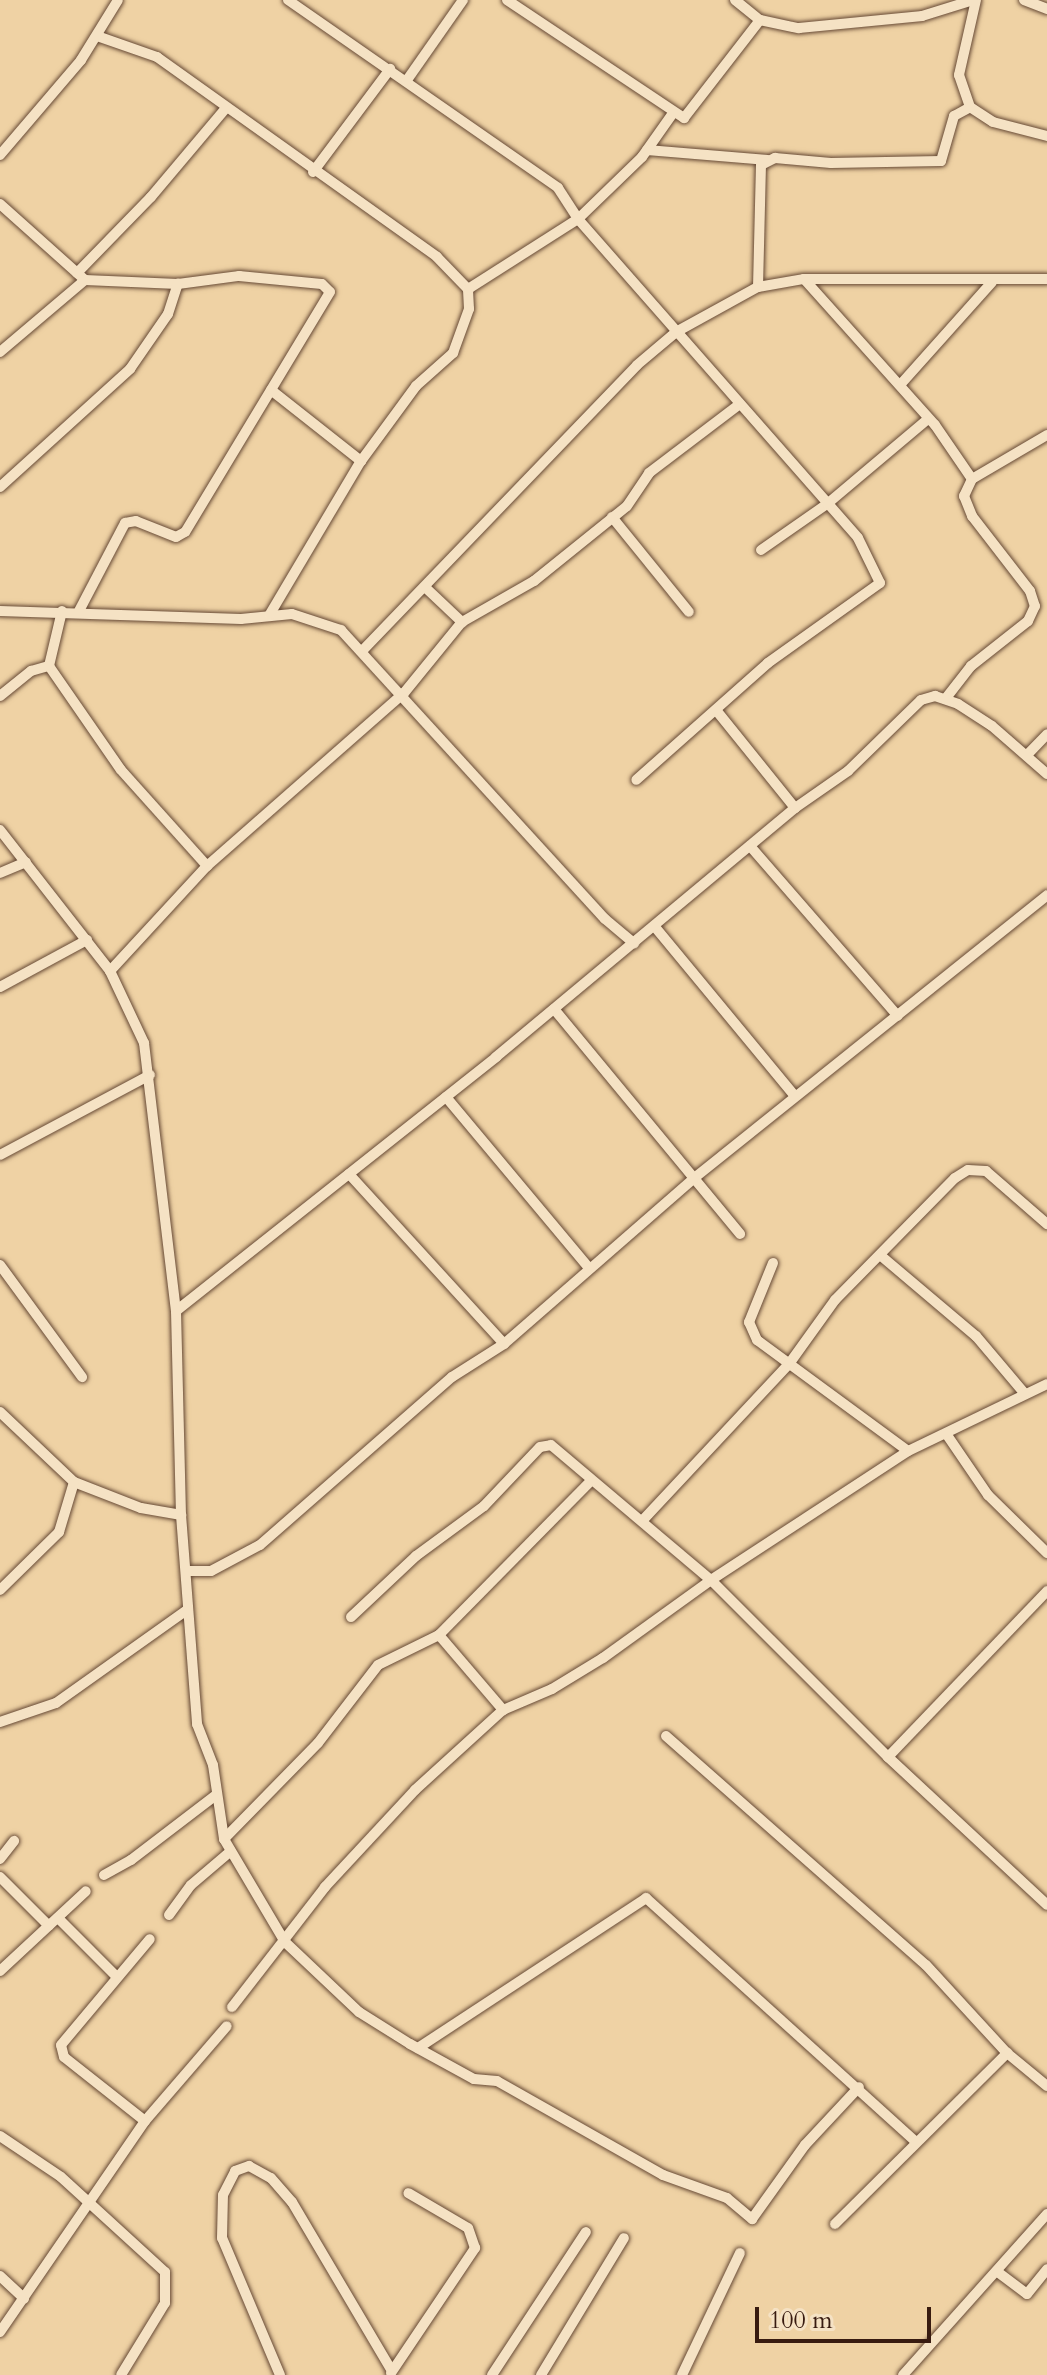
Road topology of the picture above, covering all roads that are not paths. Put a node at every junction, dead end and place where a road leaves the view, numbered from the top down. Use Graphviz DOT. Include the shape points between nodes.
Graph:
graph roads {
  1 [pos="118,0"];
  2 [pos="463,0"];
  3 [pos="507,0"];
  4 [pos="735,0"];
  5 [pos="971,0"];
  6 [pos="1024,0"];
  7 [pos="290,1"];
  8 [pos="1047,9"];
  9 [pos="760,20"];
  10 [pos="97,36"];
  11 [pos="390,69"];
  12 [pos="407,80"];
  13 [pos="970,107"];
  14 [pos="225,109"];
  15 [pos="673,113"];
  16 [pos="1047,136"];
  17 [pos="647,150"];
  18 [pos="0,155"];
  19 [pos="768,160"];
  20 [pos="313,172"];
  21 [pos="0,204"];
  22 [pos="578,219"];
  23 [pos="81,276"];
  24 [pos="804,279"];
  25 [pos="1047,279"];
  26 [pos="992,282"];
  27 [pos="178,284"];
  28 [pos="758,287"];
  29 [pos="468,289"];
  30 [pos="676,332"];
  31 [pos="0,352"];
  32 [pos="900,385"];
  33 [pos="271,390"];
  34 [pos="740,404"];
  35 [pos="928,419"];
  36 [pos="1047,435"];
  37 [pos="361,461"];
  38 [pos="972,479"];
  39 [pos="0,487"];
  40 [pos="827,504"];
  41 [pos="612,517"];
  42 [pos="761,550"];
  43 [pos="426,588"];
  44 [pos="0,611"];
  45 [pos="62,611"];
  46 [pos="79,611"];
  47 [pos="689,612"];
  48 [pos="270,614"];
  49 [pos="462,622"];
  50 [pos="363,650"];
  51 [pos="49,666"];
  52 [pos="404,693"];
  53 [pos="0,696"];
  54 [pos="946,698"];
  55 [pos="716,710"];
  56 [pos="1047,734"];
  57 [pos="1027,755"];
  58 [pos="1047,774"];
  59 [pos="636,780"];
  60 [pos="795,808"];
  61 [pos="0,830"];
  62 [pos="750,846"];
  63 [pos="26,862"];
  64 [pos="207,866"];
  65 [pos="0,873"];
  66 [pos="1047,895"];
  67 [pos="655,927"];
  68 [pos="87,940"];
  69 [pos="634,943"];
  70 [pos="110,971"];
  71 [pos="0,987"];
  72 [pos="554,1009"];
  73 [pos="898,1016"];
  74 [pos="150,1075"];
  75 [pos="795,1096"];
  76 [pos="446,1097"];
  77 [pos="0,1155"];
  78 [pos="349,1174"];
  79 [pos="693,1179"];
  80 [pos="1047,1224"];
  81 [pos="740,1234"];
  82 [pos="880,1255"];
  83 [pos="773,1263"];
  84 [pos="0,1265"];
  85 [pos="588,1267"];
  86 [pos="176,1311"];
  87 [pos="504,1344"];
  88 [pos="789,1364"];
  89 [pos="82,1377"];
  90 [pos="1047,1384"];
  91 [pos="1025,1394"];
  92 [pos="0,1412"];
  93 [pos="947,1435"];
  94 [pos="908,1451"];
  95 [pos="74,1482"];
  96 [pos="590,1482"];
  97 [pos="181,1515"];
  98 [pos="642,1521"];
  99 [pos="1047,1553"];
  100 [pos="187,1571"];
  101 [pos="711,1580"];
  102 [pos="0,1590"];
  103 [pos="1047,1591"];
  104 [pos="187,1610"];
  105 [pos="351,1617"];
  106 [pos="439,1635"];
  107 [pos="503,1710"];
  108 [pos="0,1722"];
  109 [pos="666,1736"];
  110 [pos="888,1757"];
  111 [pos="216,1795"];
  112 [pos="224,1839"];
  113 [pos="14,1841"];
  114 [pos="231,1851"];
  115 [pos="0,1859"];
  116 [pos="104,1875"];
  117 [pos="0,1877"];
  118 [pos="86,1891"];
  119 [pos="1047,1905"];
  120 [pos="169,1915"];
  121 [pos="58,1918"];
  122 [pos="49,1926"];
  123 [pos="150,1939"];
  124 [pos="285,1942"];
  125 [pos="0,1971"];
  126 [pos="117,1977"];
  127 [pos="232,2007"];
  128 [pos="227,2026"];
  129 [pos="418,2048"];
  130 [pos="1007,2053"];
  131 [pos="1047,2086"];
  132 [pos="859,2087"];
  133 [pos="145,2121"];
  134 [pos="0,2136"];
  135 [pos="916,2142"];
  136 [pos="408,2193"];
  137 [pos="92,2204"];
  138 [pos="1047,2214"];
  139 [pos="835,2224"];
  140 [pos="586,2232"];
  141 [pos="624,2238"];
  142 [pos="740,2253"];
  143 [pos="1047,2269"];
  144 [pos="999,2273"];
  145 [pos="0,2276"];
  146 [pos="24,2298"];
  147 [pos="0,2332"];
  148 [pos="124,2373"];
  149 [pos="391,2373"];
  150 [pos="277,2374"];
  151 [pos="492,2375"];
  152 [pos="541,2375"];
  153 [pos="682,2375"];
  154 [pos="903,2375"];
  1 -- 10 [label="street"];
  2 -- 12 [label="street"];
  3 -- 15 [label="street"];
  4 -- 9 [label="street"];
  5 -- 9 [label="street" via="922,16 812,28"];
  5 -- 13 [label="street" via="959,66"];
  6 -- 8 [label="street"];
  7 -- 11 [label="street"];
  9 -- 15 [label="street" via="687,117"];
  10 -- 14 [label="street" via="157,57"];
  10 -- 18 [label="street"];
  11 -- 12 [label="street"];
  11 -- 20 [label="street"];
  12 -- 22 [label="street" via="558,188"];
  13 -- 16 [label="street" via="993,122"];
  13 -- 19 [label="street" via="954,116 941,161"];
  14 -- 20 [label="street"];
  14 -- 23 [label="street"];
  15 -- 17 [label="street"];
  17 -- 19 [label="street"];
  17 -- 22 [label="street"];
  19 -- 28 [label="street" via="757,185"];
  20 -- 29 [label="street" via="437,257"];
  21 -- 23 [label="street"];
  22 -- 29 [label="street"];
  22 -- 30 [label="street"];
  23 -- 27 [label="street"];
  23 -- 31 [label="street"];
  24 -- 26 [label="street"];
  24 -- 28 [label="street"];
  24 -- 32 [label="street"];
  25 -- 26 [label="street"];
  26 -- 32 [label="street"];
  27 -- 33 [label="street" via="239,276 322,284 330,292"];
  27 -- 39 [label="street" via="168,314 130,369"];
  28 -- 30 [label="street"];
  29 -- 37 [label="street" via="469,309 453,353 416,386"];
  30 -- 34 [label="street"];
  30 -- 43 [label="street" via="634,368"];
  32 -- 35 [label="street"];
  33 -- 37 [label="street"];
  33 -- 46 [label="street" via="185,532 176,537 136,521 125,523"];
  34 -- 40 [label="street"];
  34 -- 41 [label="street" via="649,473"];
  35 -- 38 [label="street"];
  35 -- 40 [label="street"];
  36 -- 38 [label="street"];
  37 -- 48 [label="street"];
  38 -- 54 [label="street" via="964,496 968,508 1030,591 1035,606 1028,621 971,666"];
  40 -- 42 [label="street"];
  40 -- 55 [label="street" via="858,538 880,583 768,663"];
  41 -- 47 [label="street"];
  41 -- 49 [label="street" via="534,581"];
  43 -- 49 [label="street"];
  43 -- 50 [label="street"];
  44 -- 45 [label="street"];
  45 -- 46 [label="street"];
  45 -- 51 [label="street"];
  46 -- 48 [label="street" via="225,619"];
  48 -- 50 [label="street" via="323,621"];
  49 -- 52 [label="street"];
  50 -- 52 [label="street"];
  51 -- 53 [label="street" via="31,671"];
  51 -- 64 [label="street" via="121,770"];
  52 -- 64 [label="street"];
  52 -- 69 [label="street" via="605,919"];
  54 -- 57 [label="street"];
  54 -- 60 [label="street" via="935,696 912,706 848,771"];
  55 -- 59 [label="street"];
  55 -- 60 [label="street"];
  56 -- 57 [label="street"];
  57 -- 58 [label="street"];
  60 -- 62 [label="street"];
  61 -- 63 [label="street"];
  62 -- 67 [label="street"];
  62 -- 73 [label="street"];
  63 -- 65 [label="street"];
  63 -- 68 [label="street"];
  64 -- 70 [label="street"];
  66 -- 73 [label="street"];
  67 -- 69 [label="street"];
  67 -- 75 [label="street"];
  68 -- 70 [label="street"];
  68 -- 71 [label="street"];
  69 -- 72 [label="street"];
  70 -- 74 [label="street" via="144,1043"];
  72 -- 76 [label="street"];
  72 -- 79 [label="street"];
  73 -- 75 [label="street"];
  74 -- 77 [label="street"];
  74 -- 86 [label="street"];
  75 -- 79 [label="street"];
  76 -- 78 [label="street"];
  76 -- 85 [label="street"];
  78 -- 86 [label="street"];
  78 -- 87 [label="street"];
  79 -- 81 [label="street"];
  79 -- 85 [label="street"];
  80 -- 82 [label="street" via="986,1171 968,1170 936,1195"];
  82 -- 88 [label="street" via="835,1300"];
  82 -- 91 [label="street" via="976,1336"];
  83 -- 88 [label="street" via="749,1322 757,1340"];
  84 -- 89 [label="street"];
  85 -- 87 [label="street"];
  86 -- 97 [label="street"];
  87 -- 100 [label="street" via="452,1377 260,1545 211,1571"];
  88 -- 94 [label="street"];
  88 -- 98 [label="street"];
  90 -- 91 [label="street"];
  91 -- 93 [label="street"];
  92 -- 95 [label="street"];
  93 -- 94 [label="street"];
  93 -- 99 [label="street" via="988,1495"];
  94 -- 101 [label="street"];
  95 -- 97 [label="street" via="141,1508"];
  95 -- 102 [label="street" via="59,1532"];
  96 -- 98 [label="street"];
  96 -- 105 [label="street" via="551,1445 540,1447 484,1506 416,1556"];
  96 -- 106 [label="street"];
  97 -- 100 [label="street"];
  98 -- 101 [label="street"];
  100 -- 104 [label="street"];
  101 -- 107 [label="street" via="603,1658"];
  101 -- 110 [label="street"];
  103 -- 110 [label="street"];
  104 -- 108 [label="street" via="56,1703"];
  104 -- 111 [label="street" via="197,1724 213,1765"];
  106 -- 107 [label="street"];
  106 -- 112 [label="street" via="378,1665 318,1743"];
  107 -- 124 [label="street" via="415,1790 325,1887"];
  109 -- 130 [label="street" via="926,1965"];
  110 -- 119 [label="street"];
  111 -- 112 [label="street"];
  111 -- 116 [label="street"];
  112 -- 114 [label="street"];
  113 -- 115 [label="street"];
  114 -- 120 [label="street" via="191,1885"];
  114 -- 124 [label="street"];
  117 -- 122 [label="street"];
  118 -- 121 [label="street"];
  121 -- 122 [label="street"];
  121 -- 126 [label="street"];
  122 -- 125 [label="street"];
  123 -- 126 [label="street"];
  124 -- 127 [label="street"];
  124 -- 129 [label="street" via="359,2012"];
  126 -- 133 [label="street" via="61,2045 64,2057"];
  128 -- 133 [label="street"];
  129 -- 132 [label="street" via="474,2079 497,2081 663,2175 727,2198 752,2219 805,2145"];
  129 -- 132 [label="street" via="646,1898"];
  130 -- 131 [label="street"];
  130 -- 135 [label="street"];
  132 -- 135 [label="street"];
  133 -- 137 [label="street"];
  134 -- 137 [label="street"];
  135 -- 139 [label="street"];
  136 -- 149 [label="street" via="468,2228 475,2248"];
  137 -- 146 [label="street"];
  137 -- 148 [label="street" via="156,2260 168,2286 165,2303"];
  138 -- 144 [label="street"];
  140 -- 151 [label="street"];
  141 -- 152 [label="street"];
  142 -- 153 [label="street"];
  143 -- 144 [label="street" via="1027,2294"];
  144 -- 154 [label="street"];
  145 -- 146 [label="street"];
  146 -- 147 [label="street"];
  149 -- 150 [label="street" via="292,2202 271,2178 249,2166 235,2171 223,2195 222,2238"];
}
